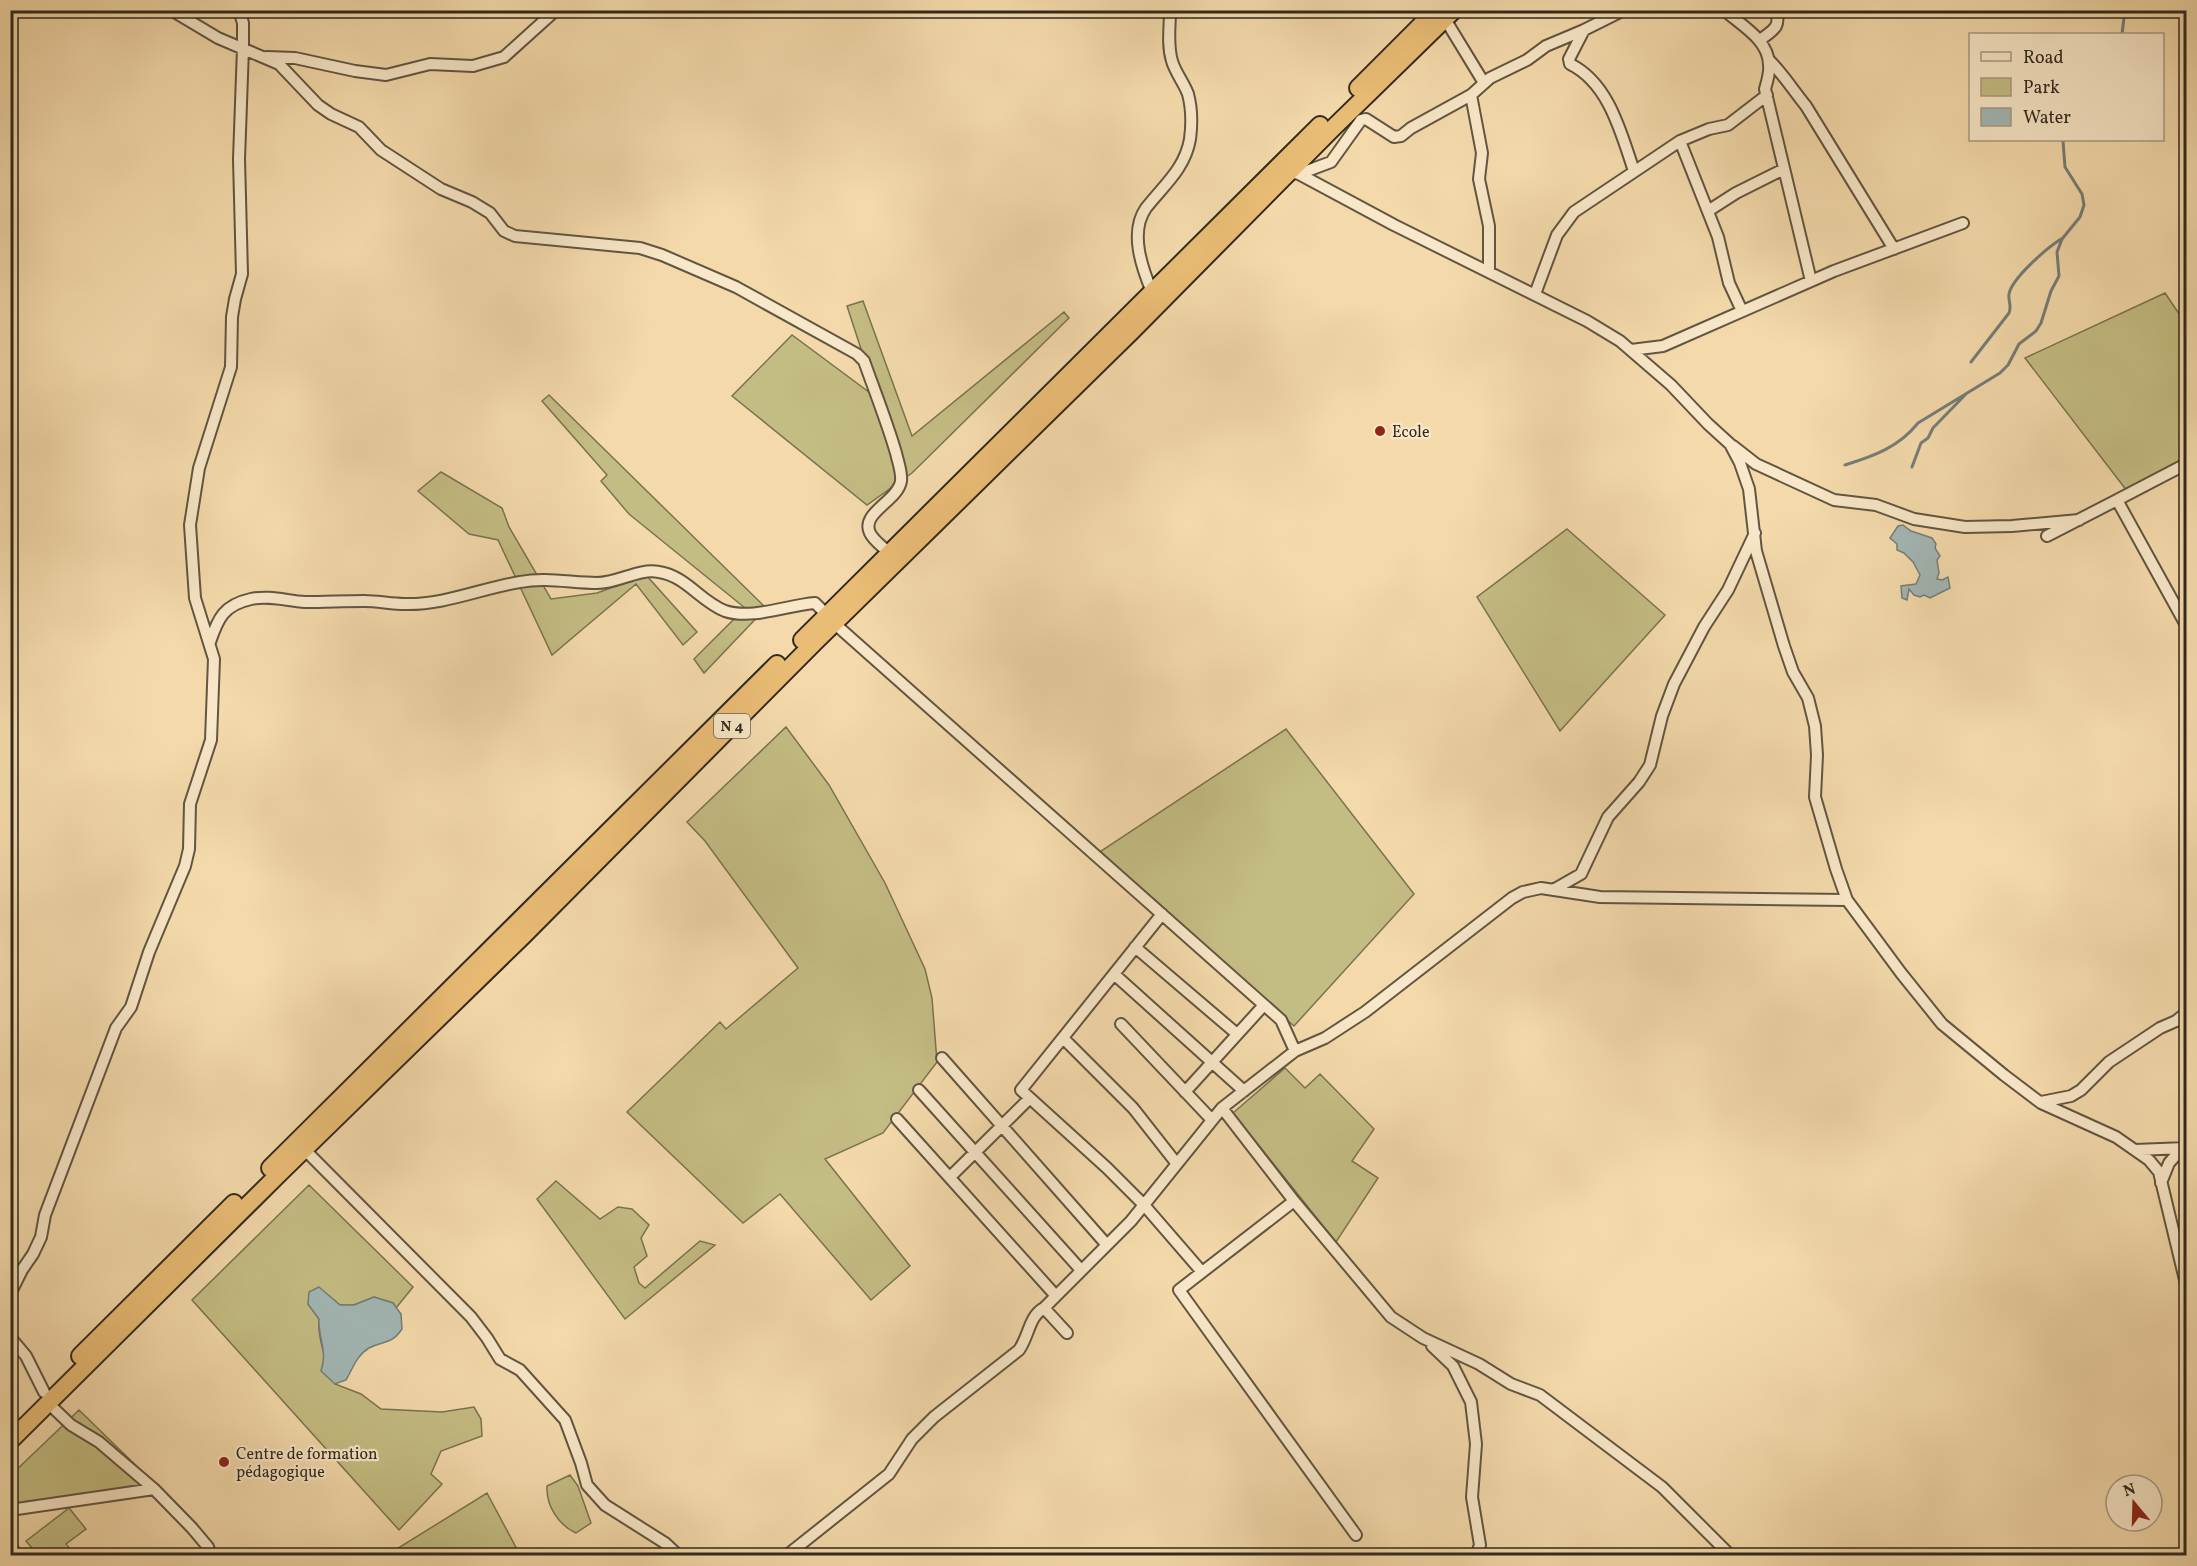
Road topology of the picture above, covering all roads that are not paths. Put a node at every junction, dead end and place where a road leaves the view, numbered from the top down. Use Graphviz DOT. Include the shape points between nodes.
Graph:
graph roads {
  1 [pos="171,10"];
  2 [pos="239,10"];
  3 [pos="556,10"];
  4 [pos="1170,10"];
  5 [pos="1624,10"];
  6 [pos="1724,10"];
  7 [pos="1776,10"];
  8 [pos="1445,13"];
  9 [pos="1584,30"];
  10 [pos="1760,40"];
  11 [pos="243,48"];
  12 [pos="264,57"];
  13 [pos="1769,60"];
  14 [pos="1484,83"];
  15 [pos="1471,95"];
  16 [pos="1767,95"];
  17 [pos="1680,141"];
  18 [pos="1784,169"];
  19 [pos="1634,171"];
  20 [pos="1295,173"];
  21 [pos="1708,211"];
  22 [pos="1963,223"];
  23 [pos="1894,249"];
  24 [pos="1489,272"];
  25 [pos="1811,281"];
  26 [pos="1152,292"];
  27 [pos="1535,294"];
  28 [pos="1742,312"];
  29 [pos="1631,350"];
  30 [pos="1730,444"];
  31 [pos="2187,464"];
  32 [pos="2117,500"];
  33 [pos="2079,520"];
  34 [pos="1755,533"];
  35 [pos="2047,537"];
  36 [pos="889,553"];
  37 [pos="831,619"];
  38 [pos="2187,625"];
  39 [pos="210,642"];
  40 [pos="1554,890"];
  41 [pos="1847,900"];
  42 [pos="1162,914"];
  43 [pos="1135,947"];
  44 [pos="1114,974"];
  45 [pos="1264,1005"];
  46 [pos="2187,1012"];
  47 [pos="1121,1024"];
  48 [pos="1237,1034"];
  49 [pos="1063,1038"];
  50 [pos="1295,1051"];
  51 [pos="942,1058"];
  52 [pos="1212,1062"];
  53 [pos="919,1090"];
  54 [pos="1244,1091"];
  55 [pos="1185,1092"];
  56 [pos="1030,1098"];
  57 [pos="2041,1102"];
  58 [pos="1222,1108"];
  59 [pos="897,1119"];
  60 [pos="1212,1120"];
  61 [pos="1002,1126"];
  62 [pos="2185,1147"];
  63 [pos="305,1150"];
  64 [pos="2134,1150"];
  65 [pos="975,1152"];
  66 [pos="1177,1164"];
  67 [pos="950,1177"];
  68 [pos="2161,1184"];
  69 [pos="1294,1201"];
  70 [pos="1144,1205"];
  71 [pos="1107,1245"];
  72 [pos="1081,1270"];
  73 [pos="1202,1272"];
  74 [pos="2187,1284"];
  75 [pos="10,1294"];
  76 [pos="1056,1296"];
  77 [pos="1044,1308"];
  78 [pos="1067,1333"];
  79 [pos="10,1337"];
  80 [pos="1423,1338"];
  81 [pos="46,1398"];
  82 [pos="10,1425"];
  83 [pos="10,1441"];
  84 [pos="154,1489"];
  85 [pos="10,1510"];
  86 [pos="1356,1535"];
  87 [pos="10,1545"];
  88 [pos="17,1556"];
  89 [pos="211,1556"];
  90 [pos="680,1556"];
  91 [pos="786,1556"];
  92 [pos="1476,1556"];
  93 [pos="1731,1556"];
  1 -- 11 [label="street"];
  2 -- 11 [label="street"];
  3 -- 12 [label="street" via="504,57 473,66 430,64 386,75 295,58"];
  4 -- 26 [label="street" via="1172,61 1192,114 1190,142 1178,172 1145,210 1140,222 1142,268"];
  5 -- 9 [label="street"];
  6 -- 10 [label="street"];
  7 -- 10 [label="street" via="1777,26"];
  8 -- 14 [label="street"];
  8 -- 20 [label="highway, N 4"];
  8 -- 26 [label="highway, N 4"];
  9 -- 14 [label="street" via="1546,46"];
  9 -- 19 [label="street" via="1570,64 1589,76 1602,93 1618,122"];
  10 -- 13 [label="street"];
  11 -- 12 [label="street"];
  11 -- 39 [label="street" via="239,159 242,274 232,317 231,367 200,468 190,525 195,598"];
  12 -- 36 [label="street" via="279,64 324,109 359,127 381,150 441,189 490,213 504,231 515,236 640,248 662,255 736,287 857,354 864,361 890,430 902,475 892,498 871,516 868,524 870,533"];
  13 -- 16 [label="street"];
  13 -- 23 [label="street" via="1806,106"];
  14 -- 15 [label="street"];
  15 -- 20 [label="street" via="1401,136 1361,120 1331,162"];
  15 -- 24 [label="street" via="1482,153 1479,179 1489,226"];
  16 -- 17 [label="street" via="1728,125"];
  16 -- 18 [label="street"];
  17 -- 19 [label="street"];
  17 -- 21 [label="street"];
  18 -- 21 [label="street"];
  18 -- 25 [label="street"];
  19 -- 27 [label="street" via="1574,212 1563,224"];
  20 -- 24 [label="street"];
  20 -- 37 [label="highway, N 4"];
  21 -- 28 [label="street" via="1728,283"];
  22 -- 23 [label="street"];
  23 -- 25 [label="street"];
  24 -- 27 [label="street"];
  25 -- 28 [label="street"];
  26 -- 36 [label="highway, N 4"];
  27 -- 29 [label="street"];
  28 -- 29 [label="street" via="1663,346"];
  29 -- 30 [label="street"];
  30 -- 33 [label="street" via="1756,464 1834,500 1876,506 1914,519 1965,527"];
  30 -- 34 [label="street" via="1749,489"];
  31 -- 32 [label="street"];
  32 -- 33 [label="street"];
  32 -- 38 [label="street"];
  33 -- 35 [label="street"];
  34 -- 40 [label="street" via="1728,590 1674,684 1650,765 1608,817 1581,874"];
  34 -- 41 [label="street" via="1756,551 1784,646 1811,707 1817,756 1815,797"];
  36 -- 37 [label="highway, N 4"];
  37 -- 39 [label="street" via="815,603 736,613 716,606 668,575 639,572 602,583 521,582 441,601 406,604 251,599 223,612"];
  37 -- 42 [label="street"];
  37 -- 63 [label="highway, N 4" via="523,936"];
  37 -- 81 [label="highway, N 4"];
  39 -- 75 [label="street" via="214,659 211,740 190,804 185,866 131,1007 116,1028 98,1074 45,1215 41,1237"];
  40 -- 41 [label="street" via="1600,897"];
  40 -- 50 [label="street" via="1540,888 1512,898 1365,1012 1325,1038"];
  41 -- 57 [label="street" via="1942,1024"];
  42 -- 43 [label="street"];
  42 -- 45 [label="street"];
  43 -- 44 [label="street"];
  43 -- 48 [label="street"];
  44 -- 49 [label="street"];
  44 -- 52 [label="street"];
  45 -- 48 [label="street"];
  45 -- 50 [label="street" via="1281,1020"];
  46 -- 57 [label="street" via="2109,1062 2081,1090"];
  47 -- 55 [label="street"];
  48 -- 52 [label="street"];
  49 -- 56 [label="street" via="1021,1090"];
  49 -- 66 [label="street" via="1132,1108"];
  50 -- 54 [label="street"];
  51 -- 61 [label="street"];
  52 -- 54 [label="street"];
  52 -- 55 [label="street"];
  53 -- 65 [label="street"];
  54 -- 58 [label="street"];
  55 -- 60 [label="street"];
  56 -- 61 [label="street"];
  56 -- 70 [label="street"];
  57 -- 64 [label="street" via="2116,1137"];
  58 -- 60 [label="street"];
  58 -- 69 [label="street"];
  59 -- 67 [label="street"];
  60 -- 66 [label="street"];
  61 -- 65 [label="street"];
  61 -- 71 [label="street"];
  62 -- 64 [label="street"];
  62 -- 68 [label="street" via="2169,1164"];
  63 -- 81 [label="highway, N 4"];
  63 -- 90 [label="street" via="471,1317 500,1359 520,1370 565,1420 586,1485 605,1505 665,1542"];
  64 -- 68 [label="street" via="2149,1160"];
  65 -- 67 [label="street"];
  65 -- 72 [label="street"];
  66 -- 70 [label="street"];
  67 -- 76 [label="street"];
  68 -- 74 [label="street"];
  69 -- 73 [label="street"];
  69 -- 80 [label="street" via="1391,1317"];
  70 -- 71 [label="street"];
  70 -- 73 [label="street"];
  71 -- 72 [label="street"];
  72 -- 76 [label="street"];
  73 -- 86 [label="street" via="1179,1290"];
  76 -- 77 [label="street"];
  77 -- 78 [label="street"];
  77 -- 91 [label="street" via="1036,1312 1019,1350 934,1417 912,1439 889,1474"];
  79 -- 81 [label="street" via="26,1356"];
  80 -- 92 [label="street" via="1453,1366 1471,1402 1476,1444 1472,1497 1480,1545"];
  80 -- 93 [label="street" via="1540,1395 1655,1481"];
  81 -- 82 [label="highway, N 4"];
  81 -- 83 [label="highway, N 4"];
  81 -- 84 [label="street" via="71,1425 99,1442"];
  84 -- 85 [label="street"];
  84 -- 89 [label="street" via="192,1528"];
  87 -- 88 [label="street"];
}
